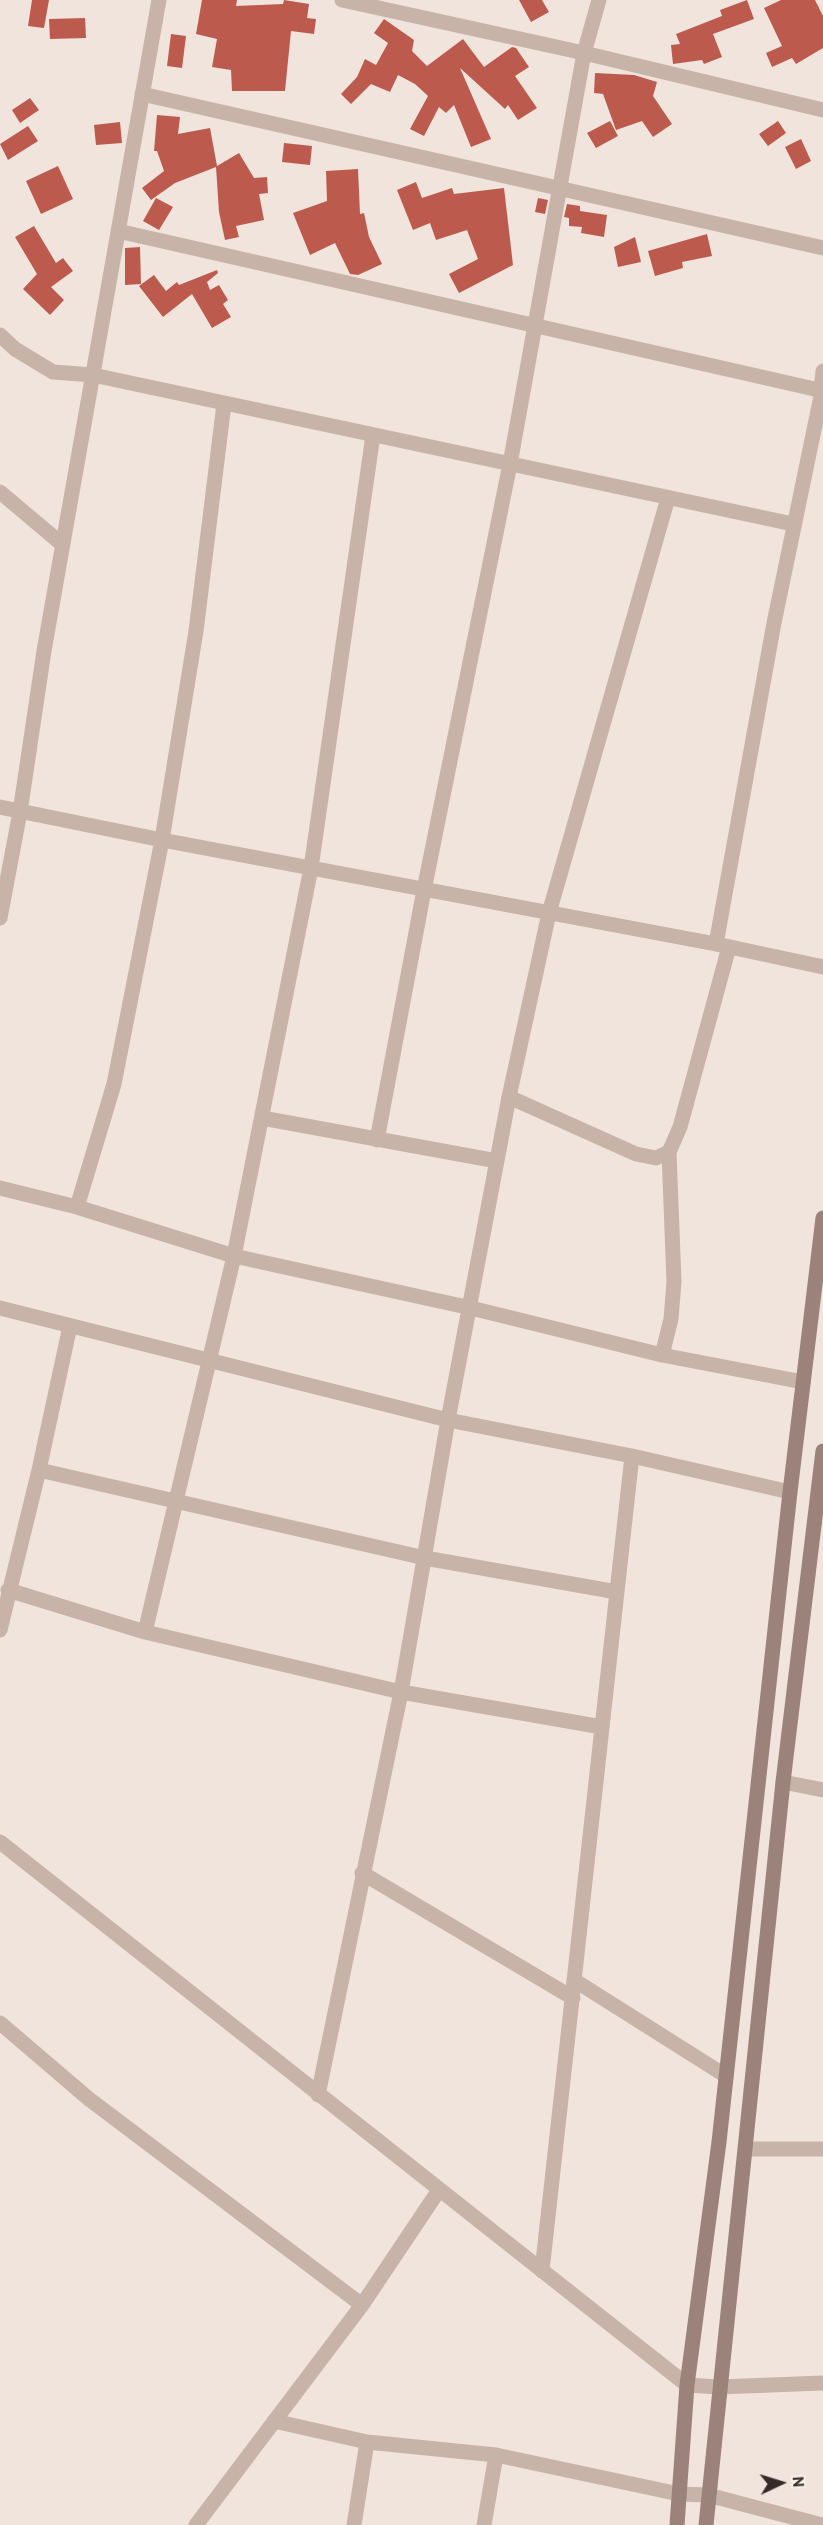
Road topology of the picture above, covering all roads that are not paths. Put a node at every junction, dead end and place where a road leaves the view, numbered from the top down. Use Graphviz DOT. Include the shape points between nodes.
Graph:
graph roads {
  1 [pos="159,0"];
  2 [pos="342,0"];
  3 [pos="599,0"];
  4 [pos="584,53"];
  5 [pos="142,94"];
  6 [pos="823,110"];
  7 [pos="558,189"];
  8 [pos="118,231"];
  9 [pos="823,248"];
  10 [pos="535,326"];
  11 [pos="0,335"];
  12 [pos="823,371"];
  13 [pos="93,375"];
  14 [pos="821,397"];
  15 [pos="224,404"];
  16 [pos="373,435"];
  17 [pos="510,464"];
  18 [pos="0,492"];
  19 [pos="668,498"];
  20 [pos="793,524"];
  21 [pos="63,545"];
  22 [pos="0,807"];
  23 [pos="20,812"];
  24 [pos="162,840"];
  25 [pos="311,868"];
  26 [pos="424,890"];
  27 [pos="549,913"];
  28 [pos="0,918"];
  29 [pos="723,946"];
  30 [pos="823,967"];
  31 [pos="509,1097"];
  32 [pos="262,1118"];
  33 [pos="377,1140"];
  34 [pos="669,1152"];
  35 [pos="497,1161"];
  36 [pos="0,1188"];
  37 [pos="76,1207"];
  38 [pos="823,1218"];
  39 [pos="234,1256"];
  40 [pos="0,1308"];
  41 [pos="471,1308"];
  42 [pos="70,1326"];
  43 [pos="662,1355"];
  44 [pos="208,1360"];
  45 [pos="803,1382"];
  46 [pos="448,1420"];
  47 [pos="823,1450"];
  48 [pos="632,1456"];
  49 [pos="39,1470"];
  50 [pos="822,1476"];
  51 [pos="790,1492"];
  52 [pos="176,1501"];
  53 [pos="425,1558"];
  54 [pos="8,1590"];
  55 [pos="617,1592"];
  56 [pos="0,1630"];
  57 [pos="145,1632"];
  58 [pos="401,1692"];
  59 [pos="602,1727"];
  60 [pos="783,1782"];
  61 [pos="823,1790"];
  62 [pos="0,1842"];
  63 [pos="362,1873"];
  64 [pos="574,1980"];
  65 [pos="573,1998"];
  66 [pos="0,2024"];
  67 [pos="726,2076"];
  68 [pos="318,2095"];
  69 [pos="746,2148"];
  70 [pos="823,2149"];
  71 [pos="439,2190"];
  72 [pos="542,2271"];
  73 [pos="362,2305"];
  74 [pos="823,2383"];
  75 [pos="687,2385"];
  76 [pos="718,2386"];
  77 [pos="274,2421"];
  78 [pos="367,2442"];
  79 [pos="496,2455"];
  80 [pos="679,2494"];
  81 [pos="708,2495"];
  82 [pos="196,2525"];
  83 [pos="354,2525"];
  84 [pos="484,2525"];
  85 [pos="677,2525"];
  86 [pos="706,2525"];
  87 [pos="822,2525"];
  1 -- 5 [label="street"];
  2 -- 4 [label="street"];
  3 -- 4 [label="street"];
  4 -- 6 [label="street"];
  4 -- 7 [label="street"];
  5 -- 7 [label="street"];
  5 -- 8 [label="street"];
  7 -- 9 [label="street"];
  7 -- 10 [label="street"];
  8 -- 10 [label="street"];
  8 -- 13 [label="street"];
  10 -- 14 [label="street"];
  10 -- 17 [label="street"];
  11 -- 13 [label="street" via="53,372"];
  12 -- 14 [label="street"];
  13 -- 15 [label="street"];
  13 -- 21 [label="street"];
  14 -- 20 [label="street"];
  15 -- 16 [label="street"];
  15 -- 24 [label="street" via="196,631"];
  16 -- 17 [label="street"];
  16 -- 25 [label="street"];
  17 -- 19 [label="street"];
  17 -- 26 [label="street"];
  18 -- 21 [label="street"];
  19 -- 20 [label="street"];
  19 -- 27 [label="street"];
  20 -- 29 [label="street"];
  21 -- 23 [label="street"];
  22 -- 23 [label="street"];
  23 -- 24 [label="street"];
  23 -- 28 [label="street"];
  24 -- 25 [label="street"];
  24 -- 37 [label="street" via="114,1084"];
  25 -- 26 [label="street"];
  25 -- 32 [label="street"];
  26 -- 27 [label="street"];
  26 -- 33 [label="street"];
  27 -- 29 [label="street"];
  27 -- 31 [label="street"];
  29 -- 30 [label="street"];
  29 -- 34 [label="street" via="680,1127"];
  31 -- 34 [label="street" via="636,1154 656,1158"];
  31 -- 35 [label="street"];
  32 -- 33 [label="street"];
  32 -- 39 [label="street"];
  33 -- 35 [label="street"];
  34 -- 43 [label="street" via="674,1282 671,1319"];
  35 -- 41 [label="street"];
  36 -- 37 [label="street"];
  37 -- 39 [label="street"];
  38 -- 45 [label="main road"];
  39 -- 41 [label="street"];
  39 -- 44 [label="street"];
  40 -- 42 [label="street"];
  41 -- 43 [label="street"];
  41 -- 46 [label="street"];
  42 -- 44 [label="street"];
  42 -- 49 [label="street"];
  43 -- 45 [label="street"];
  44 -- 46 [label="street"];
  44 -- 52 [label="street"];
  45 -- 51 [label="main road"];
  46 -- 48 [label="street"];
  46 -- 53 [label="street"];
  47 -- 50 [label="main road"];
  48 -- 51 [label="street"];
  48 -- 55 [label="street"];
  49 -- 52 [label="street"];
  49 -- 54 [label="street"];
  50 -- 60 [label="main road"];
  51 -- 67 [label="main road"];
  52 -- 53 [label="street"];
  52 -- 57 [label="street"];
  53 -- 55 [label="street"];
  53 -- 58 [label="street"];
  54 -- 56 [label="street"];
  54 -- 57 [label="street"];
  55 -- 59 [label="street"];
  57 -- 58 [label="street"];
  58 -- 59 [label="street"];
  58 -- 63 [label="street"];
  59 -- 64 [label="street"];
  60 -- 61 [label="street"];
  60 -- 69 [label="main road"];
  62 -- 68 [label="street"];
  63 -- 65 [label="street"];
  63 -- 68 [label="street"];
  64 -- 65 [label="street"];
  64 -- 67 [label="street"];
  65 -- 72 [label="street"];
  66 -- 73 [label="street" via="89,2099"];
  67 -- 75 [label="main road"];
  68 -- 71 [label="street"];
  69 -- 70 [label="street"];
  69 -- 76 [label="main road"];
  71 -- 72 [label="street"];
  71 -- 73 [label="street"];
  72 -- 75 [label="street"];
  73 -- 77 [label="street"];
  74 -- 76 [label="street"];
  75 -- 76 [label="street"];
  75 -- 80 [label="main road"];
  76 -- 81 [label="main road"];
  77 -- 78 [label="street"];
  77 -- 82 [label="street"];
  78 -- 79 [label="street"];
  78 -- 83 [label="street"];
  79 -- 80 [label="street"];
  79 -- 84 [label="street"];
  80 -- 81 [label="street"];
  80 -- 85 [label="main road"];
  81 -- 86 [label="main road"];
  81 -- 87 [label="street"];
}
